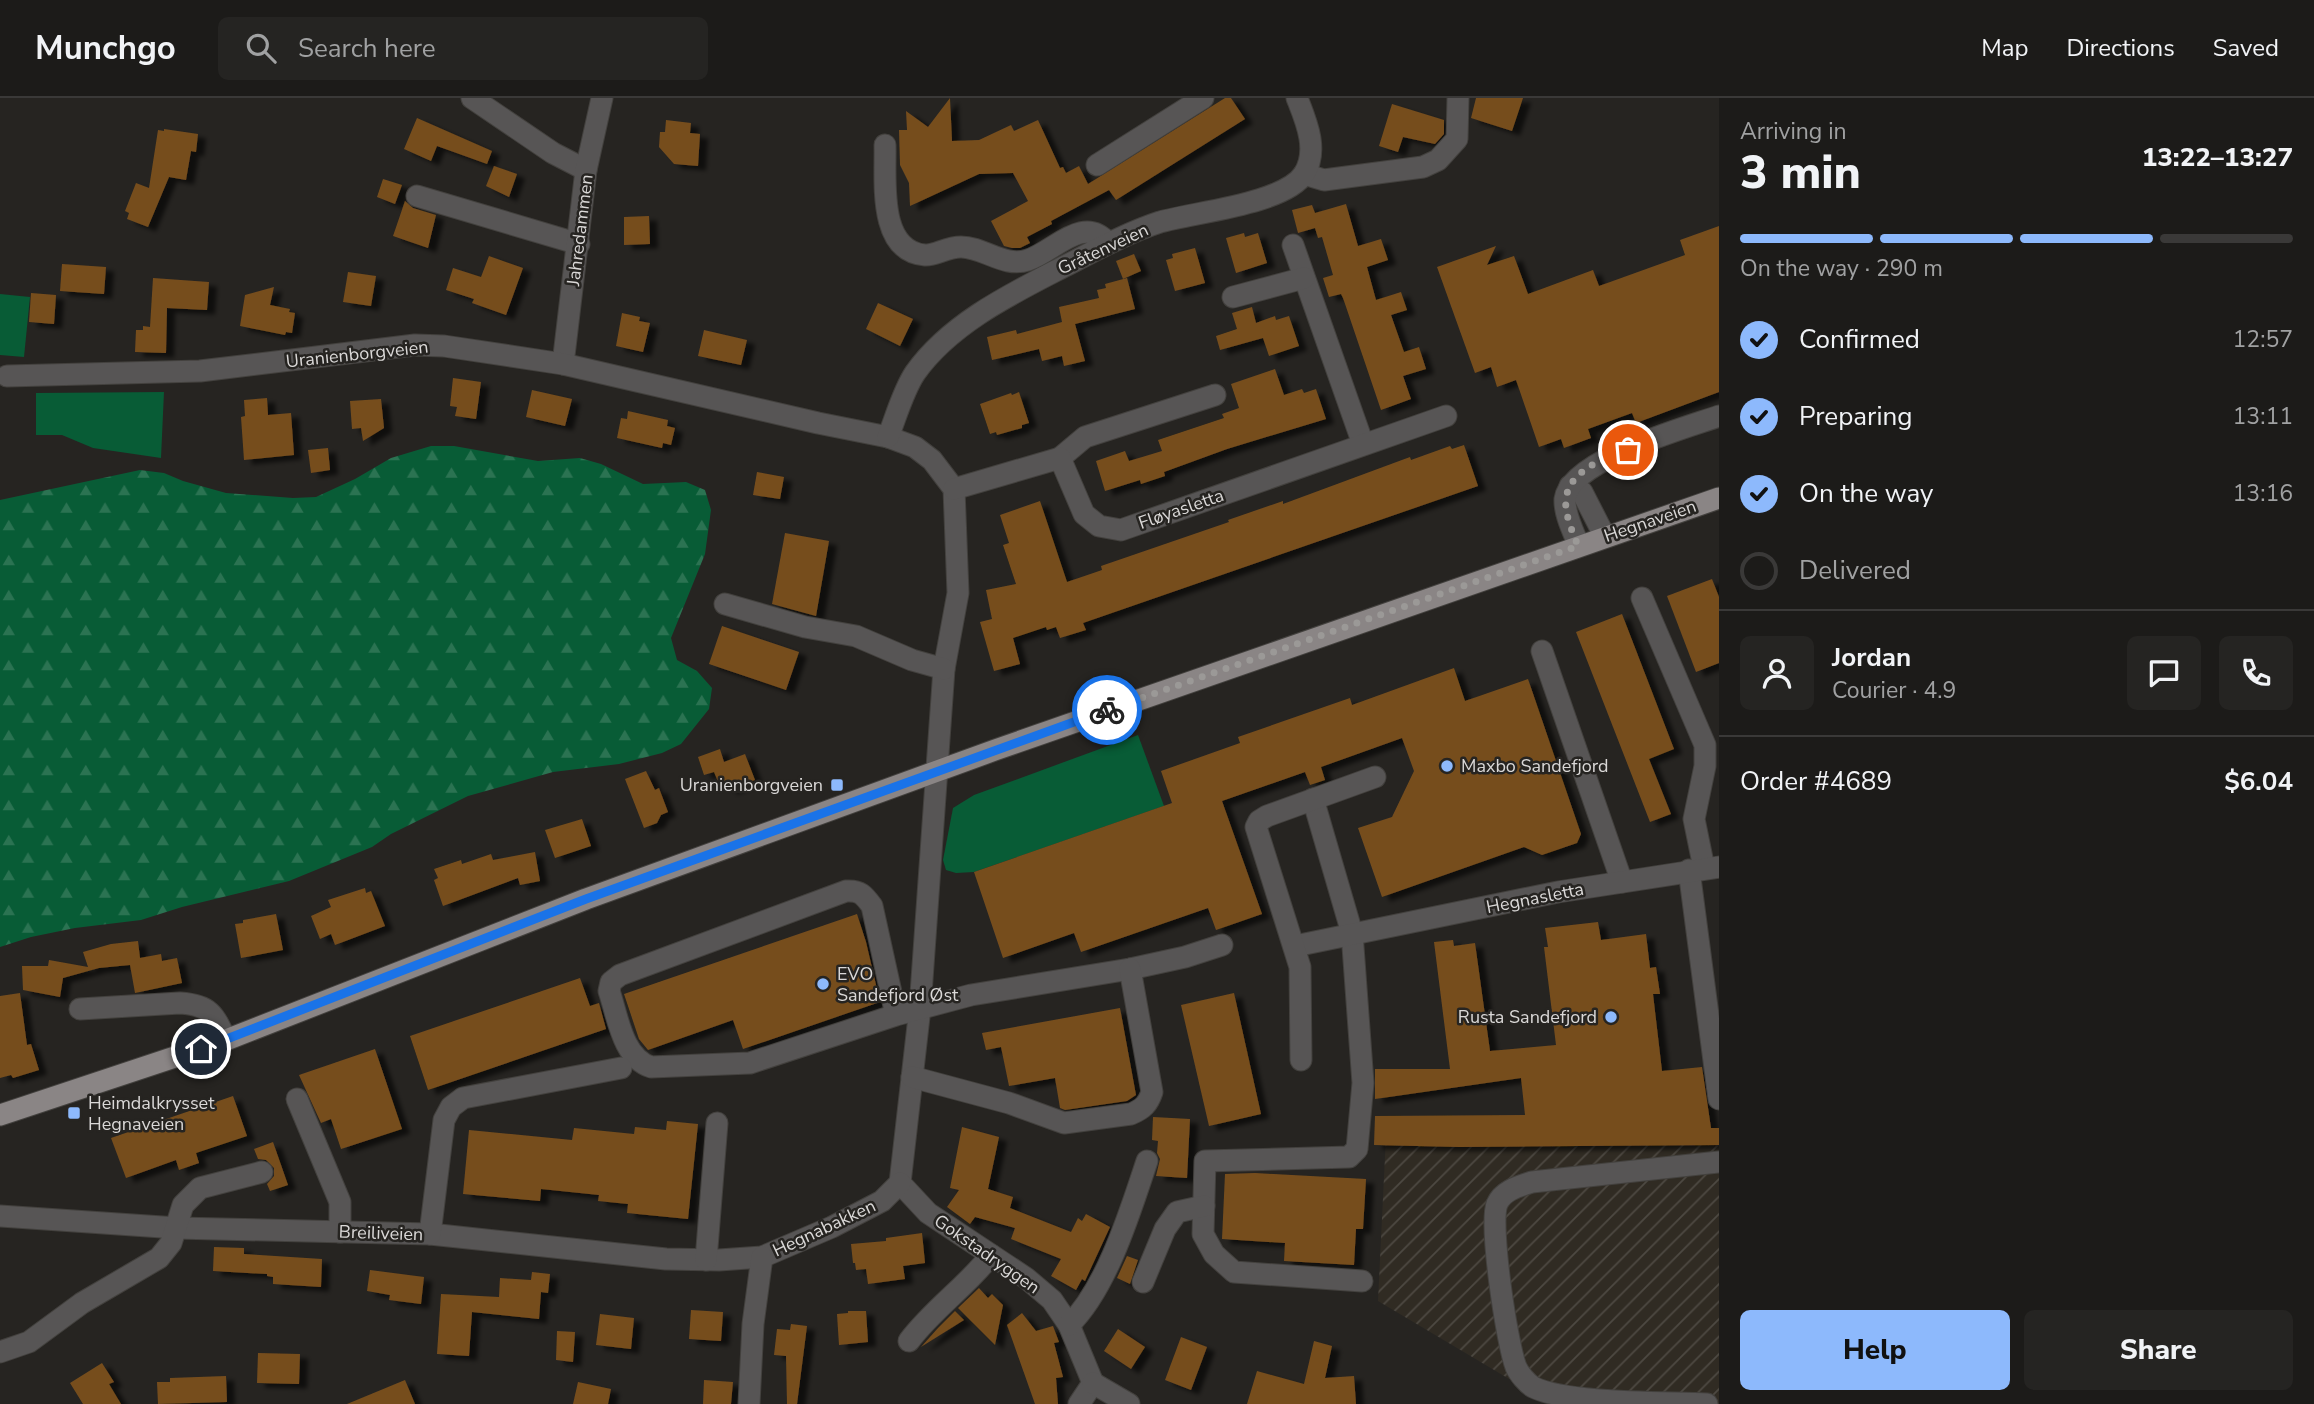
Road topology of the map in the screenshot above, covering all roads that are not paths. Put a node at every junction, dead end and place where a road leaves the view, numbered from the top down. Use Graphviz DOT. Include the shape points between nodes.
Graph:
graph roads {
  1 [pos="472,98"];
  2 [pos="601,98"];
  3 [pos="1203,98"];
  4 [pos="1297,98"];
  5 [pos="1458,98"];
  6 [pos="885,145"];
  7 [pos="1097,164"];
  8 [pos="586,170"];
  9 [pos="1304,174"];
  10 [pos="417,196"];
  11 [pos="1108,243"];
  12 [pos="579,244"];
  13 [pos="1293,245"];
  14 [pos="1304,278"];
  15 [pos="1233,297"];
  16 [pos="563,364"];
  17 [pos="7,376"];
  18 [pos="1215,395"];
  19 [pos="1446,416"];
  20 [pos="1719,416"];
  21 [pos="888,437"];
  22 [pos="1363,444"];
  23 [pos="1060,458"];
  24 [pos="1570,486"];
  25 [pos="954,489"];
  26 [pos="1719,498"];
  27 [pos="1605,537"];
  28 [pos="1578,546"];
  29 [pos="1642,597"];
  30 [pos="725,604"];
  31 [pos="1542,651"];
  32 [pos="944,669"];
  33 [pos="937,770"];
  34 [pos="1375,776"];
  35 [pos="1313,799"];
  36 [pos="1704,868"];
  37 [pos="1622,882"];
  38 [pos="1352,933"];
  39 [pos="1222,945"];
  40 [pos="1296,946"];
  41 [pos="1130,969"];
  42 [pos="920,1008"];
  43 [pos="79,1009"];
  44 [pos="896,1015"];
  45 [pos="226,1040"];
  46 [pos="1301,1060"];
  47 [pos="621,1068"];
  48 [pos="912,1077"];
  49 [pos="297,1099"];
  50 [pos="1719,1099"];
  51 [pos="0,1115"];
  52 [pos="717,1124"];
  53 [pos="1147,1161"];
  54 [pos="1719,1162"];
  55 [pos="262,1172"];
  56 [pos="900,1183"];
  57 [pos="1204,1206"];
  58 [pos="0,1216"];
  59 [pos="177,1228"];
  60 [pos="340,1231"];
  61 [pos="430,1234"];
  62 [pos="991,1255"];
  63 [pos="762,1257"];
  64 [pos="706,1260"];
  65 [pos="1362,1281"];
  66 [pos="1143,1282"];
  67 [pos="1069,1325"];
  68 [pos="909,1341"];
  69 [pos="0,1352"];
  70 [pos="1093,1383"];
  71 [pos="749,1404"];
  72 [pos="1079,1404"];
  73 [pos="1129,1404"];
  74 [pos="1707,1404"];
  1 -- 8 [label="street"];
  2 -- 8 [label="street, Jahredammen"];
  3 -- 7 [label="street"];
  4 -- 9 [label="street" via="1308,125 1311,152"];
  5 -- 9 [label="street" via="1457,139 1438,160 1423,167 1324,180"];
  6 -- 11 [label="street" via="888,218 904,249 915,254 929,256 948,247 966,247 1016,263 1079,233 1100,234"];
  8 -- 12 [label="street, Jahredammen"];
  9 -- 11 [label="street, Gråtenveien" via="1287,189 1263,198 1160,222"];
  10 -- 12 [label="street"];
  11 -- 21 [label="street, Gråtenveien" via="984,311 935,350 914,375"];
  12 -- 16 [label="street, Jahredammen"];
  13 -- 14 [label="street"];
  14 -- 15 [label="street"];
  14 -- 22 [label="street"];
  16 -- 17 [label="street, Uranienborgveien" via="415,345 200,371"];
  16 -- 21 [label="street, Uranienborgveien"];
  18 -- 23 [label="street" via="1085,437"];
  19 -- 22 [label="street, Fløyasletta"];
  20 -- 24 [label="street" via="1605,458"];
  21 -- 25 [label="street, Uranienborgveien" via="915,447 932,460"];
  22 -- 23 [label="street, Fløyasletta" via="1121,530 1100,526 1084,514"];
  23 -- 25 [label="street"];
  24 -- 27 [label="street" via="1582,492"];
  24 -- 28 [label="street" via="1565,500"];
  25 -- 32 [label="street" via="958,593"];
  26 -- 27 [label="main road, Hegnaveien"];
  27 -- 28 [label="main road, Hegnaveien"];
  28 -- 33 [label="main road, Hegnaveien"];
  29 -- 36 [label="street" via="1705,746 1694,819"];
  30 -- 32 [label="street" via="856,636"];
  31 -- 37 [label="street"];
  32 -- 33 [label="street"];
  33 -- 42 [label="street"];
  33 -- 45 [label="main road, Hegnaveien" via="586,899"];
  34 -- 35 [label="street"];
  35 -- 38 [label="street"];
  35 -- 40 [label="street" via="1267,816 1256,827"];
  36 -- 37 [label="street, Hegnasletta"];
  36 -- 50 [label="street"];
  37 -- 38 [label="street, Hegnasletta"];
  38 -- 40 [label="street, Hegnasletta"];
  38 -- 57 [label="street" via="1363,1083 1357,1149 1349,1157 1205,1161"];
  39 -- 41 [label="street"];
  40 -- 46 [label="street"];
  41 -- 42 [label="street"];
  41 -- 48 [label="street" via="1153,1092 1142,1110 1064,1123"];
  42 -- 44 [label="street"];
  42 -- 48 [label="street"];
  43 -- 45 [label="street" via="195,1004 217,1020"];
  44 -- 44 [label="street" via="750,1063 651,1067 631,1054 608,991 620,975 855,890 872,906"];
  45 -- 51 [label="main road, Hegnaveien"];
  47 -- 61 [label="street" via="463,1098 452,1107 440,1142"];
  48 -- 56 [label="street"];
  49 -- 60 [label="street" via="340,1202"];
  52 -- 64 [label="street"];
  53 -- 67 [label="street" via="1124,1232 1083,1311"];
  54 -- 74 [label="street" via="1532,1182 1506,1193 1498,1202 1495,1217 1500,1290 1516,1369 1531,1386 1570,1401"];
  55 -- 59 [label="street" via="200,1188 183,1205"];
  56 -- 62 [label="street, Gokstadryggen" via="928,1213"];
  56 -- 63 [label="street, Hegnabakken" via="882,1201"];
  57 -- 65 [label="street" via="1203,1234 1214,1254 1234,1272"];
  57 -- 66 [label="street" via="1177,1212 1165,1228"];
  58 -- 59 [label="street, Breiliveien"];
  59 -- 60 [label="street, Breiliveien"];
  59 -- 69 [label="street" via="165,1251 149,1265 82,1303 29,1342"];
  60 -- 61 [label="street, Breiliveien"];
  61 -- 64 [label="street, Breiliveien"];
  62 -- 67 [label="street, Gokstadryggen" via="1052,1300"];
  62 -- 68 [label="street" via="924,1320"];
  63 -- 64 [label="street, Breiliveien"];
  63 -- 71 [label="street, Hegnabakken"];
  67 -- 70 [label="street, Gokstadryggen"];
  70 -- 72 [label="street"];
  70 -- 73 [label="street"];
}
